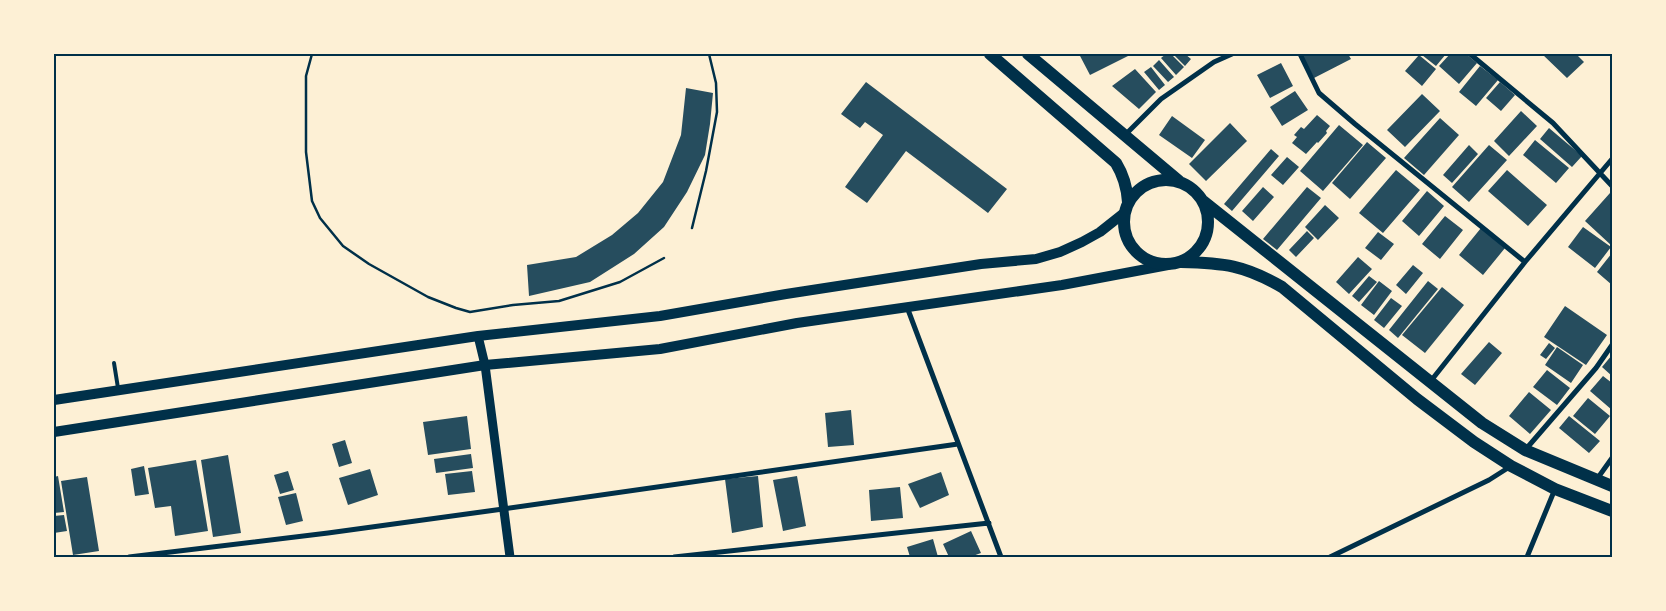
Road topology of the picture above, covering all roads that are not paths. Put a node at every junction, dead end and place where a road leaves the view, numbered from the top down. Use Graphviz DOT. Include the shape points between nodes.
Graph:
graph roads {
  1 [pos="990,54"];
  2 [pos="1028,54"];
  3 [pos="1232,54"];
  4 [pos="1300,54"];
  5 [pos="1470,54"];
  6 [pos="1124,136"];
  7 [pos="1612,159"];
  8 [pos="1600,173"];
  9 [pos="1180,182"];
  10 [pos="1612,186"];
  11 [pos="1203,201"];
  12 [pos="1126,208"];
  13 [pos="1525,262"];
  14 [pos="1174,264"];
  15 [pos="907,307"];
  16 [pos="478,336"];
  17 [pos="1612,345"];
  18 [pos="114,363"];
  19 [pos="485,365"];
  20 [pos="1430,382"];
  21 [pos="118,389"];
  22 [pos="54,400"];
  23 [pos="54,432"];
  24 [pos="958,444"];
  25 [pos="1525,450"];
  26 [pos="1612,458"];
  27 [pos="1511,466"];
  28 [pos="1597,479"];
  29 [pos="1612,486"];
  30 [pos="1555,489"];
  31 [pos="503,509"];
  32 [pos="1612,511"];
  33 [pos="989,523"];
  34 [pos="1338,556"];
  35 [pos="129,557"];
  36 [pos="510,557"];
  37 [pos="674,557"];
  38 [pos="1001,557"];
  39 [pos="1330,557"];
  40 [pos="1526,557"];
  1 -- 12 [label="main road" via="1116,163 1124,175"];
  2 -- 6 [label="main road"];
  3 -- 6 [label="street" via="1214,62 1161,99"];
  4 -- 13 [label="street" via="1320,92"];
  5 -- 8 [label="street" via="1554,123"];
  6 -- 9 [label="main road"];
  7 -- 8 [label="street"];
  8 -- 10 [label="street"];
  8 -- 13 [label="street"];
  9 -- 11 [label="main road"];
  9 -- 12 [label="main road" via="1156,180 1144,185 1135,192"];
  11 -- 14 [label="main road" via="1208,215 1208,230 1203,243 1194,255"];
  11 -- 20 [label="main road"];
  12 -- 14 [label="main road" via="1123,226 1133,250 1155,264"];
  12 -- 16 [label="main road" via="1100,232 1060,252 1036,259 981,264 660,316"];
  13 -- 20 [label="street"];
  14 -- 15 [label="main road" via="1062,285"];
  14 -- 27 [label="main road" via="1235,266 1282,287 1417,398"];
  15 -- 19 [label="main road" via="797,323 660,349"];
  15 -- 24 [label="street"];
  16 -- 19 [label="street"];
  16 -- 21 [label="main road"];
  17 -- 25 [label="street"];
  18 -- 21 [label="lane"];
  19 -- 23 [label="main road"];
  19 -- 31 [label="street"];
  20 -- 25 [label="main road" via="1482,423"];
  21 -- 22 [label="main road"];
  24 -- 31 [label="street"];
  24 -- 33 [label="street"];
  25 -- 28 [label="main road"];
  26 -- 28 [label="street"];
  27 -- 30 [label="main road"];
  27 -- 34 [label="street"];
  28 -- 29 [label="main road"];
  30 -- 32 [label="main road"];
  30 -- 40 [label="street"];
  31 -- 35 [label="street"];
  31 -- 36 [label="street"];
  33 -- 37 [label="street"];
  33 -- 38 [label="street"];
  34 -- 39 [label="street"];
}
